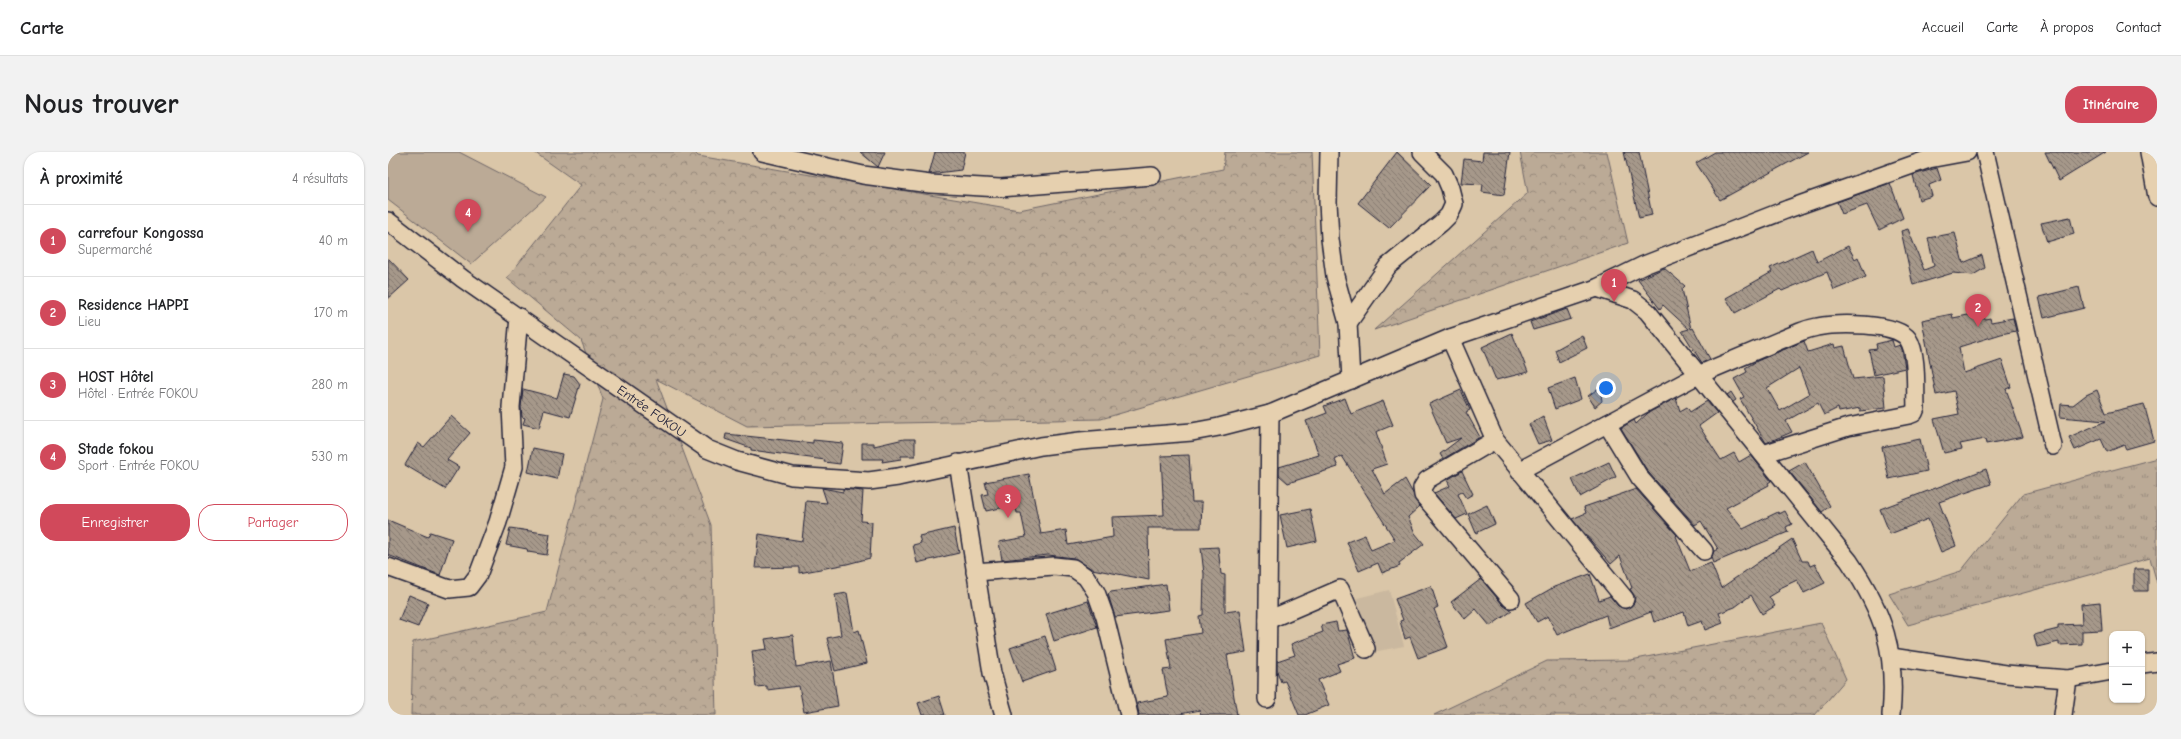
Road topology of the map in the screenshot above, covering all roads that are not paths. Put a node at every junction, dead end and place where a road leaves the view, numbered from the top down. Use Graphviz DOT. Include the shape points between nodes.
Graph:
graph roads {
  1 [pos="762,152"];
  2 [pos="1330,152"];
  3 [pos="1422,152"];
  4 [pos="1966,152"];
  5 [pos="1985,152"];
  6 [pos="2150,152"];
  7 [pos="1927,156"];
  8 [pos="1152,176"];
  9 [pos="2157,197"];
  10 [pos="388,221"];
  11 [pos="1597,288"];
  12 [pos="519,317"];
  13 [pos="1348,323"];
  14 [pos="1450,338"];
  15 [pos="1698,375"];
  16 [pos="1351,380"];
  17 [pos="1270,414"];
  18 [pos="1607,424"];
  19 [pos="1495,440"];
  20 [pos="2053,446"];
  21 [pos="1763,454"];
  22 [pos="958,463"];
  23 [pos="1519,471"];
  24 [pos="1704,551"];
  25 [pos="388,567"];
  26 [pos="975,572"];
  27 [pos="1511,599"];
  28 [pos="1625,599"];
  29 [pos="1268,620"];
  30 [pos="1366,649"];
  31 [pos="1891,658"];
  32 [pos="2157,662"];
  33 [pos="2145,664"];
  34 [pos="2109,672"];
  35 [pos="2068,679"];
  36 [pos="1267,699"];
  37 [pos="1004,715"];
  38 [pos="1130,715"];
  39 [pos="1891,715"];
  40 [pos="2063,715"];
  1 -- 8 [label="street" via="863,175 930,184 1000,188"];
  2 -- 13 [label="street" via="1330,240 1335,276"];
  3 -- 13 [label="street" via="1444,174 1454,204 1449,215 1441,223 1388,266"];
  4 -- 7 [label="street, Entrée FOKOU"];
  5 -- 20 [label="street"];
  6 -- 9 [label="street"];
  7 -- 11 [label="street, Entrée FOKOU" via="1644,265"];
  10 -- 12 [label="street, Entrée FOKOU" via="463,279"];
  11 -- 14 [label="street, Entrée FOKOU"];
  11 -- 15 [label="street" via="1633,300 1647,311"];
  12 -- 22 [label="street, Entrée FOKOU" via="684,434 707,449 737,461 792,476 869,482 898,478"];
  12 -- 25 [label="street" via="511,407 514,467 498,522 478,575 469,587 449,588"];
  13 -- 16 [label="street"];
  14 -- 16 [label="street, Entrée FOKOU"];
  14 -- 19 [label="street"];
  15 -- 18 [label="street"];
  15 -- 21 [label="street"];
  15 -- 21 [label="street" via="1816,327 1880,327 1902,333 1908,340 1914,353 1914,413 1848,427"];
  16 -- 17 [label="street, Entrée FOKOU"];
  17 -- 22 [label="street, Entrée FOKOU" via="1192,432 1072,442"];
  17 -- 29 [label="street"];
  18 -- 23 [label="street"];
  18 -- 24 [label="street" via="1640,478"];
  19 -- 23 [label="street"];
  19 -- 27 [label="street" via="1427,480 1422,488 1423,495"];
  21 -- 31 [label="street" via="1849,561 1866,587 1880,615"];
  22 -- 26 [label="street"];
  23 -- 28 [label="street"];
  26 -- 37 [label="street" via="992,673"];
  26 -- 38 [label="street" via="1054,566 1073,568 1086,577 1096,592 1105,617"];
  29 -- 30 [label="street" via="1340,589"];
  29 -- 36 [label="street"];
  31 -- 35 [label="street" via="2006,674"];
  31 -- 39 [label="street" via="1894,677"];
  32 -- 33 [label="street"];
  34 -- 35 [label="street"];
  35 -- 40 [label="street"];
}
